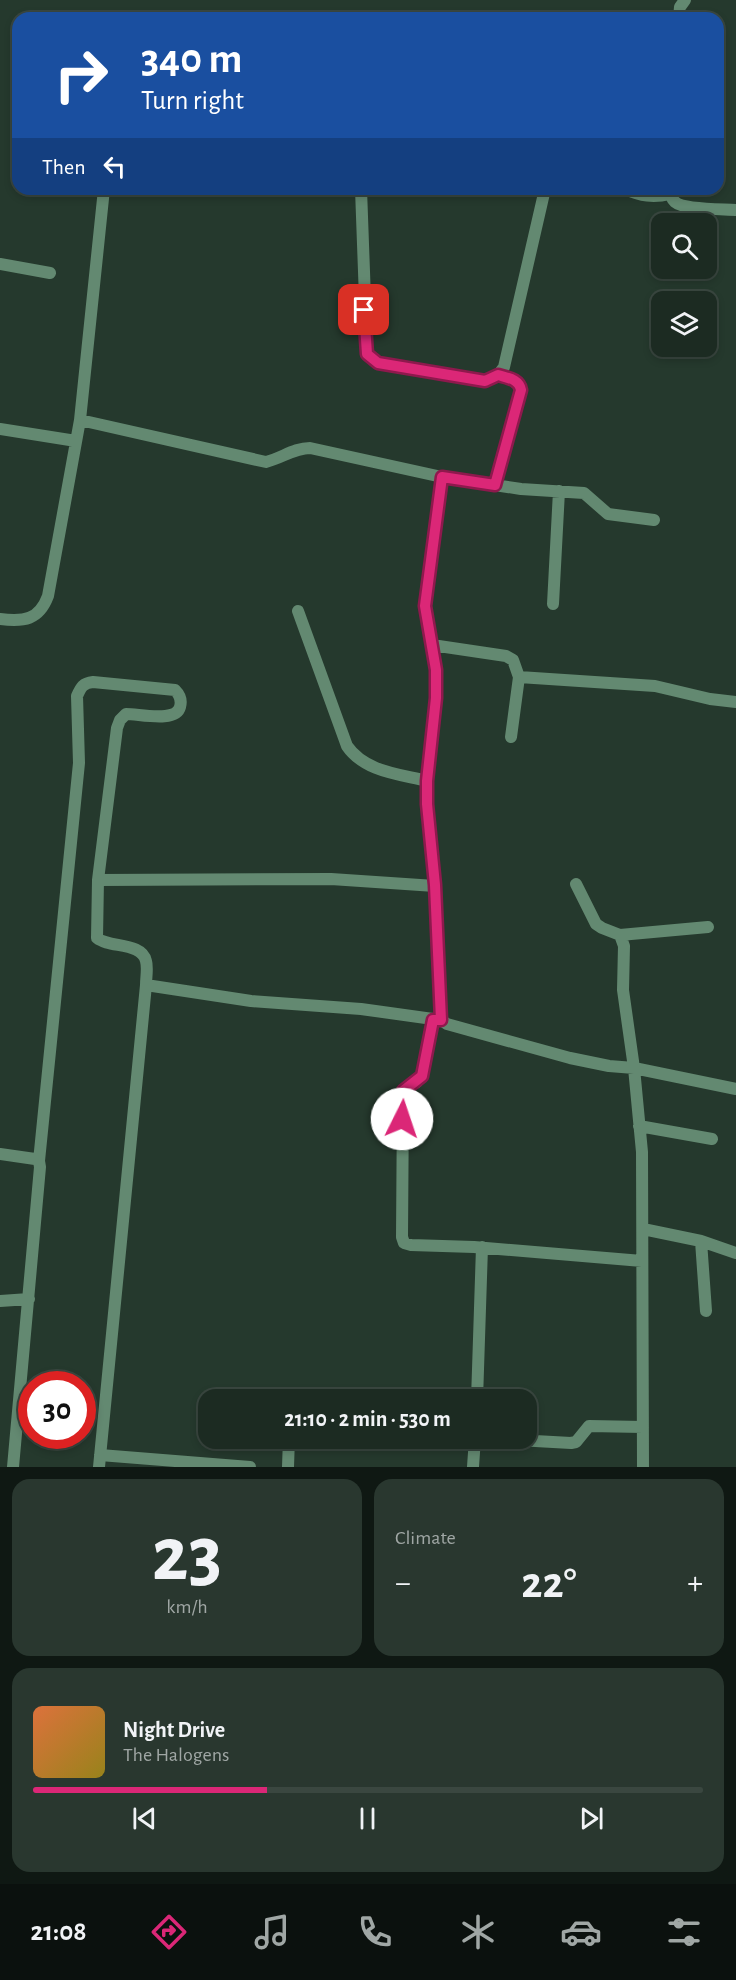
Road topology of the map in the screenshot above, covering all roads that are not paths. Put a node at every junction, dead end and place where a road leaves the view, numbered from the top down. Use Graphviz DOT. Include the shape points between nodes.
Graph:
graph roads {
  1 [pos="103,195"];
  2 [pos="361,195"];
  3 [pos="544,195"];
  4 [pos="639,195"];
  5 [pos="661,195"];
  6 [pos="672,195"];
  7 [pos="736,210"];
  8 [pos="0,264"];
  9 [pos="50,273"];
  10 [pos="498,375"];
  11 [pos="80,420"];
  12 [pos="0,429"];
  13 [pos="76,441"];
  14 [pos="442,477"];
  15 [pos="495,485"];
  16 [pos="559,491"];
  17 [pos="654,520"];
  18 [pos="553,604"];
  19 [pos="298,611"];
  20 [pos="0,619"];
  21 [pos="432,645"];
  22 [pos="519,677"];
  23 [pos="736,702"];
  24 [pos="511,737"];
  25 [pos="427,781"];
  26 [pos="98,880"];
  27 [pos="576,884"];
  28 [pos="435,885"];
  29 [pos="708,927"];
  30 [pos="620,935"];
  31 [pos="146,985"];
  32 [pos="437,1020"];
  33 [pos="634,1068"];
  34 [pos="736,1089"];
  35 [pos="639,1126"];
  36 [pos="712,1139"];
  37 [pos="0,1154"];
  38 [pos="39,1161"];
  39 [pos="643,1229"];
  40 [pos="701,1241"];
  41 [pos="482,1247"];
  42 [pos="736,1253"];
  43 [pos="642,1261"];
  44 [pos="29,1299"];
  45 [pos="0,1301"];
  46 [pos="706,1311"];
  47 [pos="477,1389"];
  48 [pos="643,1427"];
  49 [pos="537,1441"];
  50 [pos="289,1449"];
  51 [pos="474,1449"];
  52 [pos="99,1461"];
  53 [pos="14,1467"];
  54 [pos="250,1467"];
  55 [pos="288,1467"];
  56 [pos="473,1467"];
  57 [pos="643,1467"];
  1 -- 11 [label="street"];
  2 -- 10 [label="street" via="367,354 378,363 485,381"];
  3 -- 10 [label="street" via="504,367"];
  4 -- 5 [label="street"];
  6 -- 7 [label="street" via="674,201 685,206"];
  8 -- 9 [label="street"];
  10 -- 15 [label="street" via="516,381 521,390"];
  11 -- 13 [label="street"];
  11 -- 14 [label="street" via="266,462 298,448 310,448"];
  12 -- 13 [label="street"];
  13 -- 20 [label="street" via="45,606 28,619"];
  14 -- 15 [label="street"];
  14 -- 21 [label="street" via="425,606"];
  15 -- 16 [label="street"];
  16 -- 17 [label="street" via="584,493 608,514"];
  16 -- 18 [label="street"];
  19 -- 25 [label="street" via="355,757 365,764"];
  21 -- 22 [label="street" via="506,656 513,660"];
  21 -- 25 [label="street" via="436,698"];
  22 -- 23 [label="street" via="655,686"];
  22 -- 24 [label="street"];
  25 -- 28 [label="street"];
  26 -- 28 [label="street" via="331,879"];
  26 -- 31 [label="street" via="97,938 102,943 136,949 143,954"];
  26 -- 38 [label="street" via="120,720 126,714 174,715 181,704 175,690 87,682 77,696 79,763"];
  27 -- 30 [label="street" via="596,924"];
  28 -- 32 [label="street"];
  29 -- 30 [label="street"];
  30 -- 33 [label="street"];
  31 -- 32 [label="street"];
  31 -- 52 [label="street"];
  32 -- 33 [label="street" via="570,1058"];
  32 -- 41 [label="street" via="422,1076 403,1095 402,1237 404,1243 411,1245"];
  33 -- 34 [label="street"];
  33 -- 35 [label="street"];
  35 -- 36 [label="street"];
  35 -- 39 [label="street"];
  37 -- 38 [label="street"];
  38 -- 44 [label="street"];
  39 -- 40 [label="street"];
  39 -- 43 [label="street"];
  40 -- 42 [label="street"];
  40 -- 46 [label="street"];
  41 -- 43 [label="street"];
  41 -- 47 [label="street"];
  43 -- 48 [label="street"];
  44 -- 45 [label="street"];
  44 -- 53 [label="street"];
  48 -- 49 [label="street" via="590,1426 580,1439 571,1443"];
  48 -- 57 [label="street"];
  50 -- 55 [label="street"];
  51 -- 56 [label="street"];
  52 -- 54 [label="street"];
}
